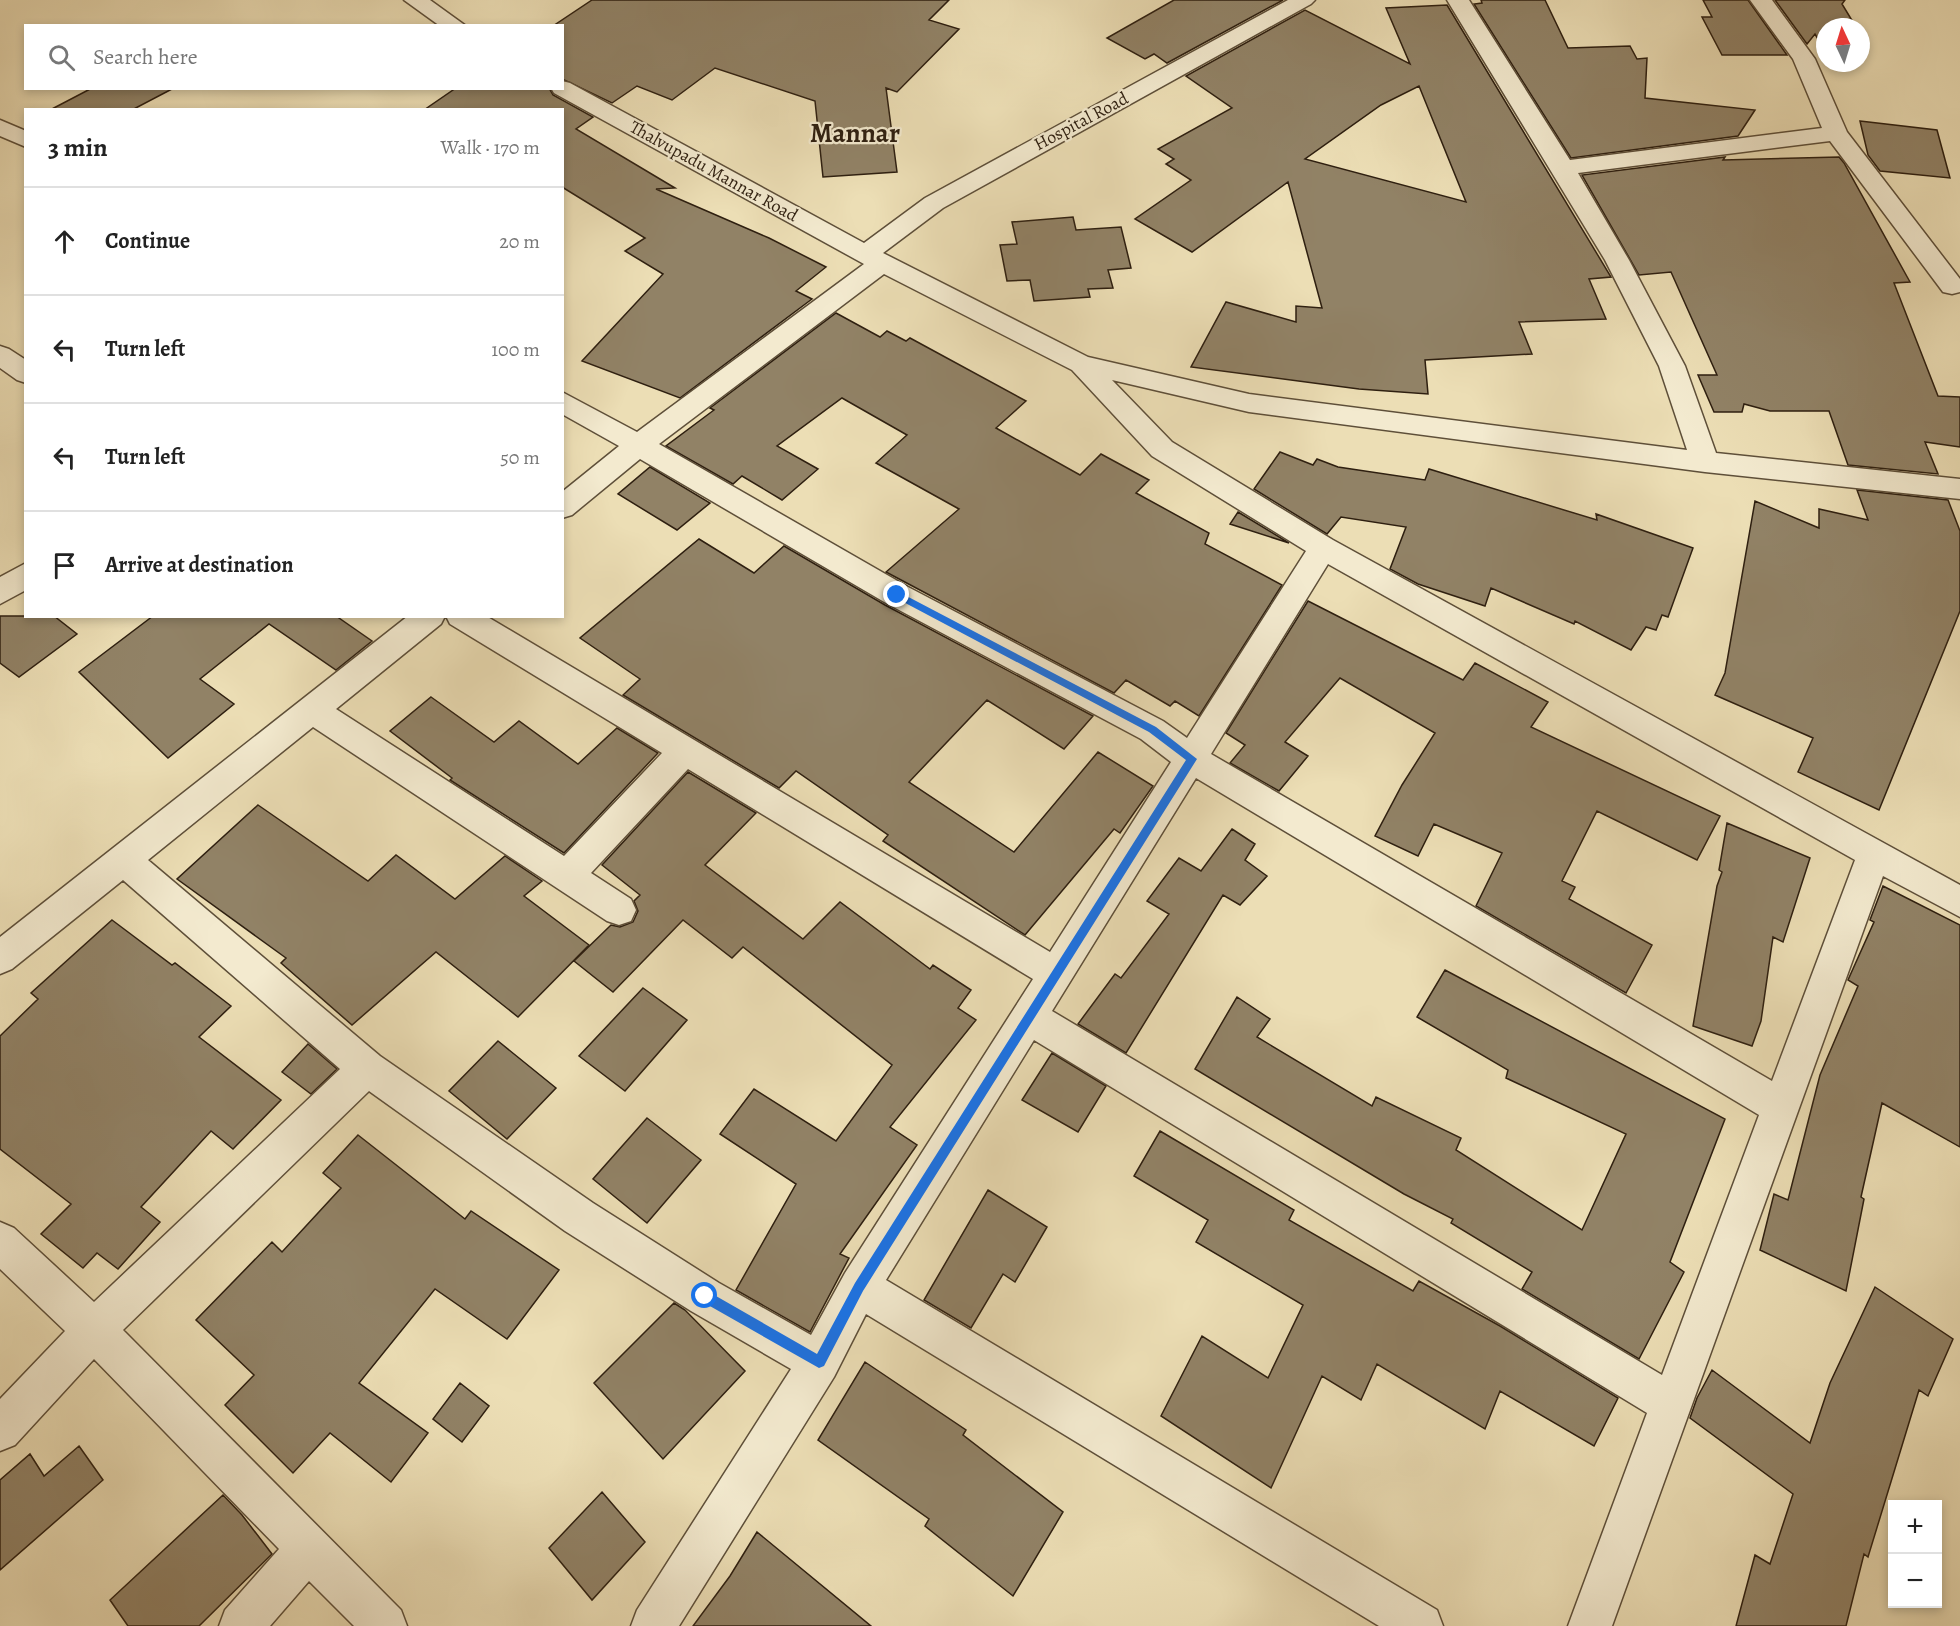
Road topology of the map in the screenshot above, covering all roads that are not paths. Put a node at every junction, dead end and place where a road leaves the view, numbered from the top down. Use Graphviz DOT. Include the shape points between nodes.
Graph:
graph roads {
  1 [pos="415,0"];
  2 [pos="1304,0"];
  3 [pos="1458,0"];
  4 [pos="1761,0"];
  5 [pos="453,24"];
  6 [pos="564,89"];
  7 [pos="0,127"];
  8 [pos="1836,133"];
  9 [pos="24,139"];
  10 [pos="1563,168"];
  11 [pos="874,258"];
  12 [pos="1952,286"];
  13 [pos="0,355"];
  14 [pos="1081,364"];
  15 [pos="24,373"];
  16 [pos="564,402"];
  17 [pos="640,444"];
  18 [pos="1705,462"];
  19 [pos="1960,489"];
  20 [pos="564,506"];
  21 [pos="1323,549"];
  22 [pos="24,575"];
  23 [pos="0,592"];
  24 [pos="428,618"];
  25 [pos="464,618"];
  26 [pos="313,710"];
  27 [pos="684,751"];
  28 [pos="1192,759"];
  29 [pos="1873,856"];
  30 [pos="124,860"];
  31 [pos="567,876"];
  32 [pos="1960,902"];
  33 [pos="619,910"];
  34 [pos="0,958"];
  35 [pos="1056,974"];
  36 [pos="1029,1017"];
  37 [pos="367,1068"];
  38 [pos="1782,1108"];
  39 [pos="0,1242"];
  40 [pos="859,1287"];
  41 [pos="94,1330"];
  42 [pos="819,1362"];
  43 [pos="1671,1404"];
  44 [pos="0,1430"];
  45 [pos="313,1553"];
  46 [pos="241,1626"];
  47 [pos="385,1626"];
  48 [pos="653,1626"];
  49 [pos="1421,1626"];
  50 [pos="1590,1626"];
  1 -- 5 [label="street"];
  2 -- 11 [label="street, Hospital Road" via="934,203"];
  3 -- 10 [label="street"];
  4 -- 8 [label="street" via="1803,59"];
  6 -- 11 [label="street, Thalvupadu Mannar Road"];
  7 -- 9 [label="street"];
  8 -- 10 [label="street"];
  8 -- 12 [label="street"];
  10 -- 18 [label="street" via="1672,366"];
  11 -- 14 [label="street, Thalvupadu Mannar Road"];
  11 -- 17 [label="street, Hospital Road"];
  13 -- 15 [label="street"];
  14 -- 18 [label="street" via="1249,403"];
  14 -- 21 [label="street" via="1162,449"];
  16 -- 17 [label="street"];
  17 -- 20 [label="street, Hospital Road"];
  17 -- 28 [label="street" via="897,595 1152,730"];
  18 -- 19 [label="street"];
  21 -- 28 [label="street"];
  21 -- 29 [label="street"];
  22 -- 23 [label="street"];
  24 -- 26 [label="street"];
  25 -- 27 [label="street"];
  26 -- 30 [label="street"];
  26 -- 31 [label="street"];
  27 -- 31 [label="street"];
  27 -- 35 [label="street"];
  28 -- 35 [label="street"];
  28 -- 38 [label="street"];
  29 -- 32 [label="street"];
  29 -- 38 [label="street"];
  30 -- 34 [label="street"];
  30 -- 37 [label="street"];
  31 -- 33 [label="street"];
  35 -- 36 [label="street"];
  36 -- 40 [label="street"];
  36 -- 43 [label="street"];
  37 -- 41 [label="street"];
  37 -- 42 [label="street" via="579,1217"];
  38 -- 43 [label="street"];
  39 -- 41 [label="street"];
  40 -- 42 [label="street"];
  40 -- 49 [label="street"];
  41 -- 44 [label="street"];
  41 -- 45 [label="street"];
  42 -- 48 [label="street"];
  43 -- 50 [label="street"];
  45 -- 46 [label="street" via="299,1559"];
  45 -- 47 [label="street"];
}
